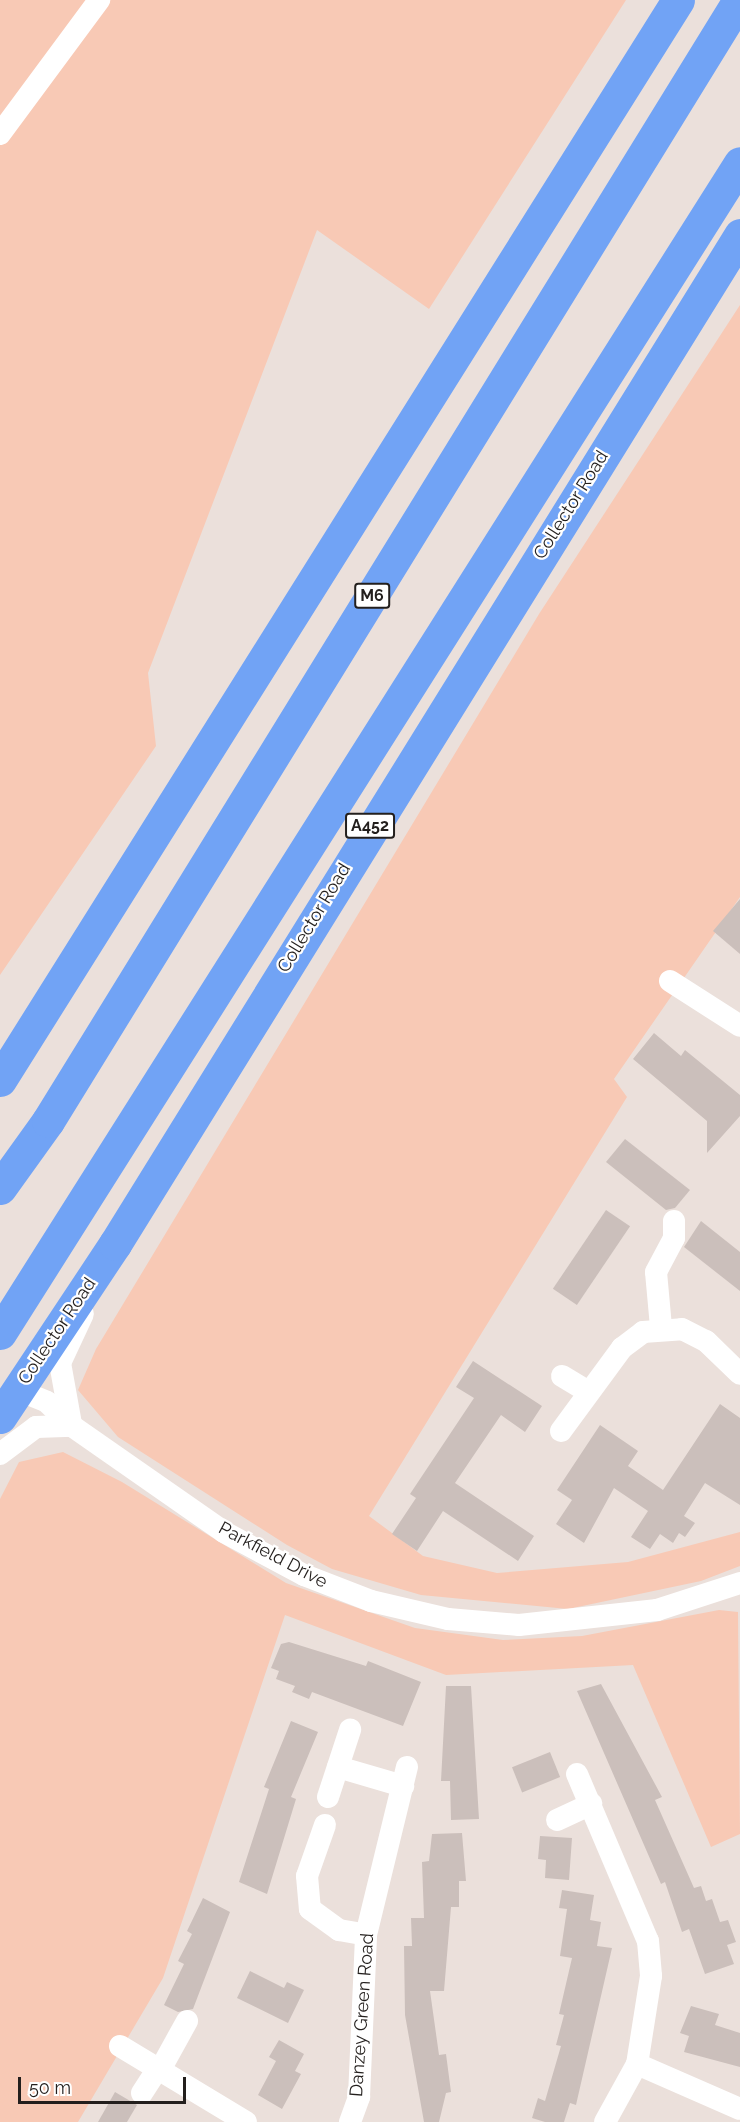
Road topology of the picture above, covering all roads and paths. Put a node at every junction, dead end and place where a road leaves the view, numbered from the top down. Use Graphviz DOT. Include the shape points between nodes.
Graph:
graph roads {
  1 [pos="99,0"];
  2 [pos="678,0"];
  3 [pos="739,0"];
  4 [pos="0,134"];
  5 [pos="740,163"];
  6 [pos="740,235"];
  7 [pos="670,981"];
  8 [pos="740,1026"];
  9 [pos="0,1080"];
  10 [pos="0,1188"];
  11 [pos="674,1221"];
  12 [pos="115,1244"];
  13 [pos="661,1327"];
  14 [pos="0,1333"];
  15 [pos="740,1374"];
  16 [pos="562,1376"];
  17 [pos="590,1392"];
  18 [pos="9,1393"];
  19 [pos="0,1417"];
  20 [pos="72,1426"];
  21 [pos="561,1431"];
  22 [pos="0,1454"];
  23 [pos="740,1583"];
  24 [pos="350,1730"];
  25 [pos="338,1767"];
  26 [pos="577,1774"];
  27 [pos="328,1797"];
  28 [pos="591,1804"];
  29 [pos="556,1820"];
  30 [pos="325,1825"];
  31 [pos="366,1935"];
  32 [pos="187,2021"];
  33 [pos="120,2046"];
  34 [pos="637,2064"];
  35 [pos="159,2069"];
  36 [pos="142,2093"];
  37 [pos="740,2109"];
  38 [pos="246,2122"];
  39 [pos="350,2122"];
  40 [pos="605,2122"];
  1 -- 4 [label="street"];
  2 -- 9 [label="highway"];
  3 -- 10 [label="highway, M6" via="48,1121"];
  5 -- 14 [label="highway, A452"];
  6 -- 12 [label="highway, Collector Road / A452"];
  7 -- 8 [label="street"];
  11 -- 13 [label="street" via="674,1238 656,1272"];
  12 -- 18 [label="highway, Collector Road / A452"];
  12 -- 20 [label="street" via="60,1363"];
  13 -- 15 [label="street" via="682,1329 706,1341"];
  13 -- 17 [label="street" via="622,1348"];
  16 -- 17 [label="street"];
  17 -- 21 [label="street"];
  18 -- 19 [label="highway, Collector Road / A452"];
  18 -- 20 [label="street, Parkfield Drive" via="47,1402"];
  20 -- 22 [label="street" via="36,1427"];
  20 -- 23 [label="street, Parkfield Drive" via="224,1532 304,1575 371,1601 448,1619 519,1625 657,1610"];
  24 -- 25 [label="street"];
  25 -- 27 [label="street"];
  25 -- 31 [label="street, Danzey Green Road" via="405,1777"];
  26 -- 28 [label="street"];
  28 -- 29 [label="street"];
  28 -- 34 [label="street" via="648,1941 651,1976"];
  30 -- 31 [label="street" via="307,1876 310,1909 339,1930"];
  31 -- 39 [label="street, Danzey Green Road" via="359,2097"];
  32 -- 35 [label="street"];
  33 -- 35 [label="street"];
  34 -- 37 [label="street"];
  34 -- 40 [label="street"];
  35 -- 36 [label="street"];
  35 -- 38 [label="street"];
}
